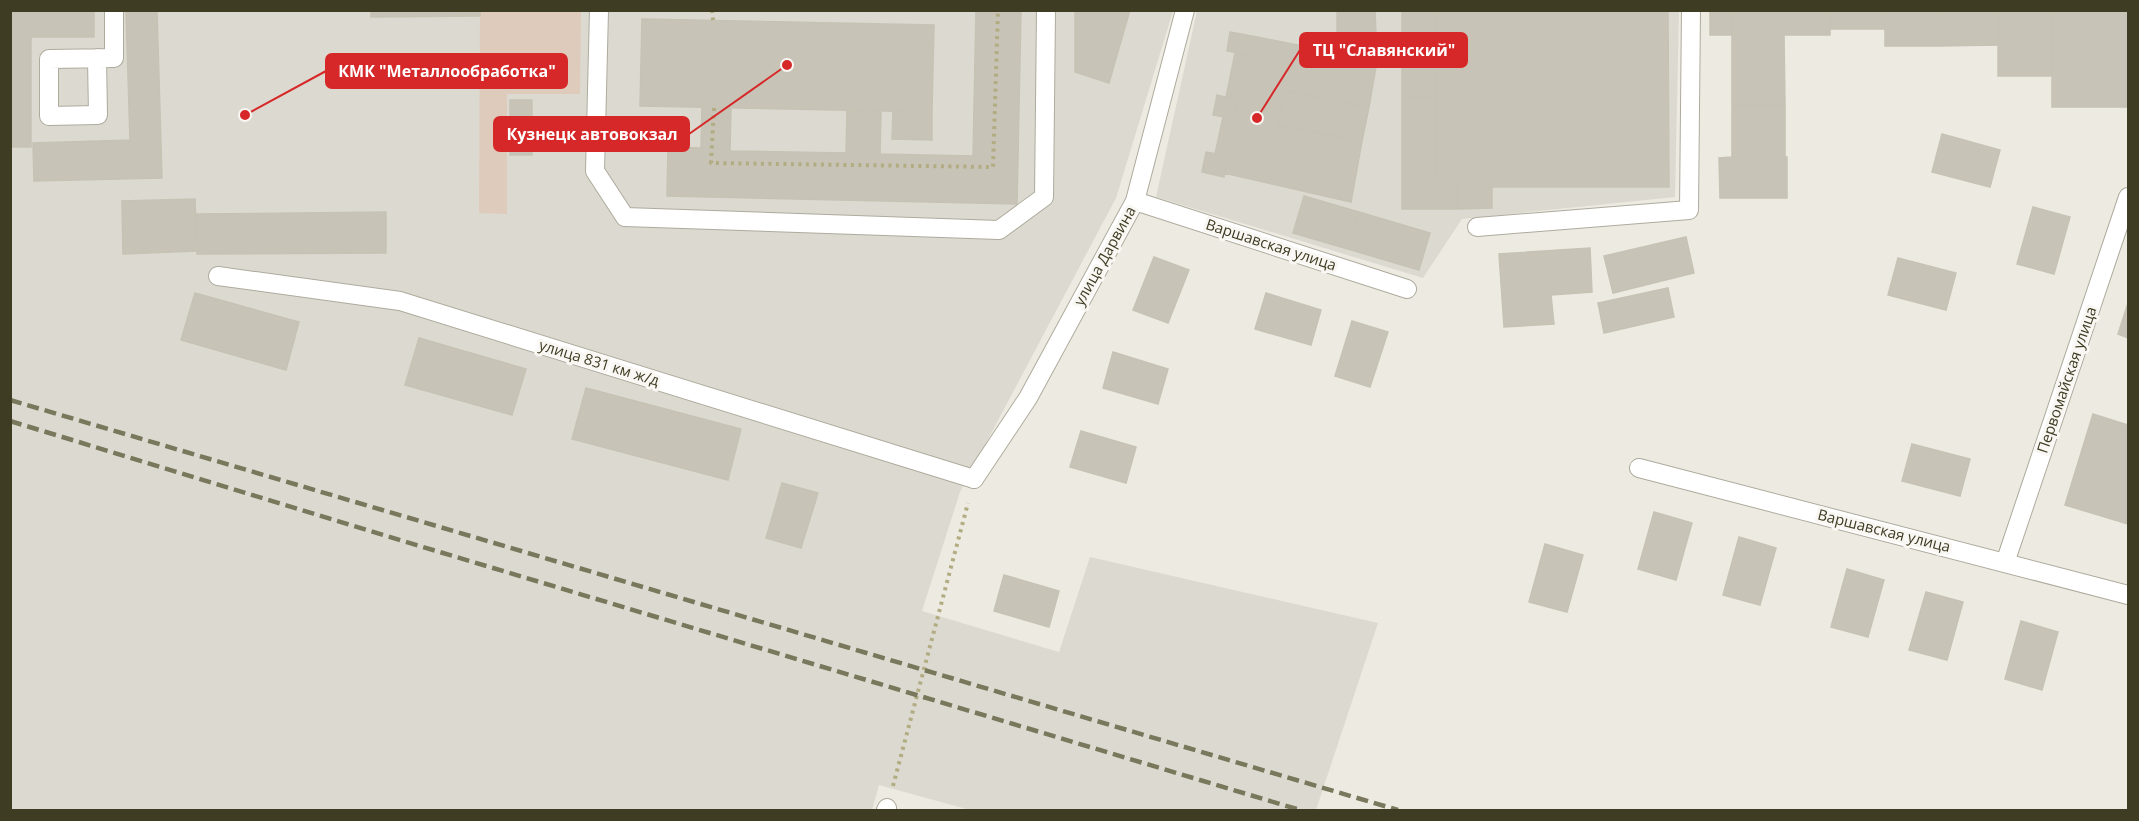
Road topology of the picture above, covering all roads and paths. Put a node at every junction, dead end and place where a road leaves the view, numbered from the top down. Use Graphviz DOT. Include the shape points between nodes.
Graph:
graph roads {
  1 [pos="114,10"];
  2 [pos="599,10"];
  3 [pos="712,10"];
  4 [pos="998,10"];
  5 [pos="1046,10"];
  6 [pos="1185,10"];
  7 [pos="1691,10"];
  8 [pos="712,20"];
  9 [pos="97,58"];
  10 [pos="714,108"];
  11 [pos="2128,196"];
  12 [pos="1135,201"];
  13 [pos="1477,227"];
  14 [pos="218,276"];
  15 [pos="1407,290"];
  16 [pos="1639,468"];
  17 [pos="974,479"];
  18 [pos="2005,563"];
  19 [pos="2128,595"];
  20 [pos="886,809"];
  1 -- 9 [label="street" via="114,58"];
  2 -- 5 [label="street" via="595,171 625,217 999,230 1044,197"];
  3 -- 8 [label="path"];
  4 -- 10 [label="path" via="993,167 711,162"];
  6 -- 12 [label="street, улица Дарвина"];
  7 -- 13 [label="street" via="1689,210"];
  11 -- 18 [label="street, Первомайская улица"];
  12 -- 15 [label="street, Варшавская улица"];
  12 -- 17 [label="street, улица Дарвина" via="1028,398"];
  14 -- 17 [label="street, улица 831 км ж/д" via="400,302"];
  16 -- 18 [label="street, Варшавская улица"];
  17 -- 20 [label="path"];
  18 -- 19 [label="street, Варшавская улица"];
}
